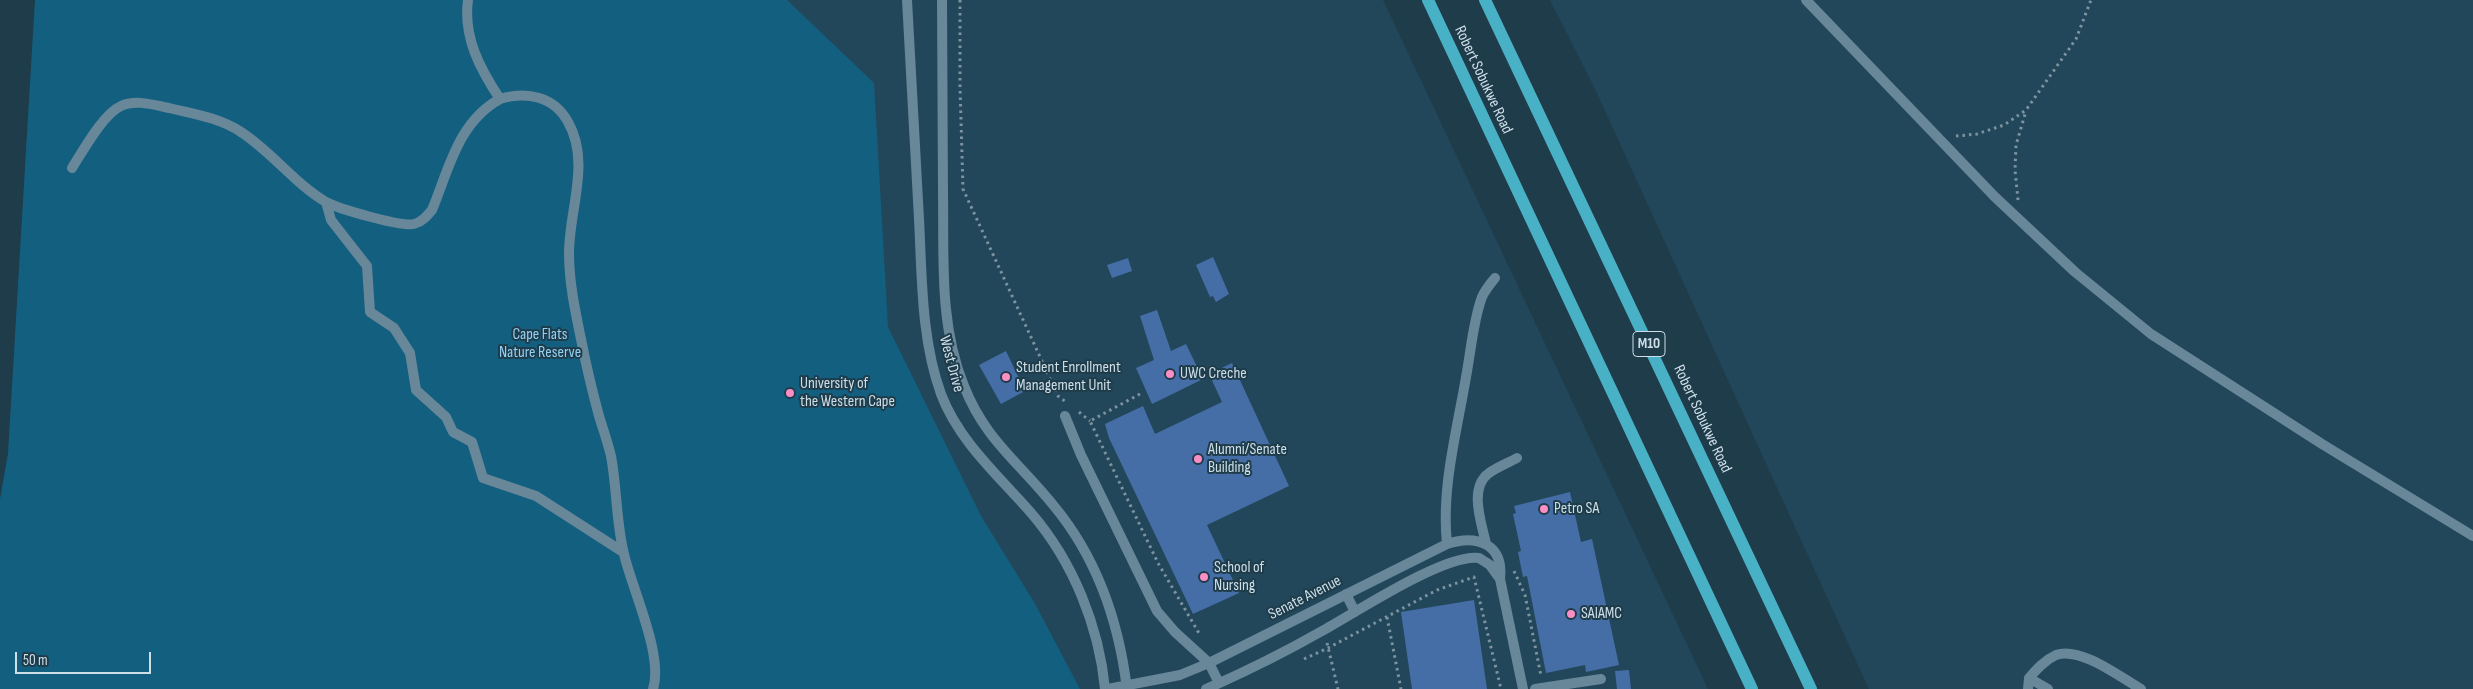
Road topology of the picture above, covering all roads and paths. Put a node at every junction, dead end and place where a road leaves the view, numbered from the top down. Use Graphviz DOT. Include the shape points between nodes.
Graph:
graph roads {
  1 [pos="468,0"];
  2 [pos="907,0"];
  3 [pos="942,0"];
  4 [pos="960,0"];
  5 [pos="1428,0"];
  6 [pos="1485,0"];
  7 [pos="1806,0"];
  8 [pos="2091,0"];
  9 [pos="500,99"];
  10 [pos="2026,110"];
  11 [pos="1936,136"];
  12 [pos="72,168"];
  13 [pos="326,202"];
  14 [pos="2020,220"];
  15 [pos="1495,278"];
  16 [pos="1140,394"];
  17 [pos="1071,406"];
  18 [pos="1077,411"];
  19 [pos="1065,416"];
  20 [pos="1090,421"];
  21 [pos="1517,458"];
  22 [pos="2473,536"];
  23 [pos="1447,544"];
  24 [pos="1486,544"];
  25 [pos="623,552"];
  26 [pos="1512,568"];
  27 [pos="1500,579"];
  28 [pos="1346,594"];
  29 [pos="1355,612"];
  30 [pos="1387,617"];
  31 [pos="1322,632"];
  32 [pos="1205,640"];
  33 [pos="1328,648"];
  34 [pos="1301,660"];
  35 [pos="1209,663"];
  36 [pos="2029,678"];
  37 [pos="1601,679"];
  38 [pos="1219,683"];
  39 [pos="1127,687"];
  40 [pos="1539,688"];
  41 [pos="653,689"];
  42 [pos="1106,689"];
  43 [pos="1206,689"];
  44 [pos="1338,689"];
  45 [pos="1401,689"];
  46 [pos="1501,689"];
  47 [pos="1523,689"];
  48 [pos="1752,689"];
  49 [pos="1812,689"];
  50 [pos="2028,689"];
  51 [pos="2048,689"];
  52 [pos="2141,689"];
  1 -- 9 [label="lane" via="468,33 484,74"];
  2 -- 42 [label="lane, West Drive" via="925,314 942,394 956,423 977,453 1054,543 1076,581 1090,617"];
  3 -- 39 [label="lane, West Drive" via="944,264 952,354 964,388 995,441 1054,505 1096,571 1120,645"];
  4 -- 17 [label="path" via="964,189 1058,396"];
  5 -- 48 [label="main road, Robert Sobukwe Road"];
  6 -- 49 [label="main road, Robert Sobukwe Road / M10"];
  7 -- 11 [label="lane"];
  8 -- 10 [label="path" via="2076,38"];
  9 -- 13 [label="lane" via="469,124 432,210 424,219 414,224 401,223"];
  9 -- 25 [label="lane" via="522,95 550,103 568,122 576,140 579,170 569,250 570,283 590,382 611,456"];
  10 -- 11 [label="path" via="2004,125 1977,134"];
  10 -- 14 [label="path" via="2016,145"];
  11 -- 14 [label="lane"];
  12 -- 13 [label="lane" via="111,113 128,104 151,104 216,120 242,132"];
  13 -- 25 [label="lane" via="331,220 367,266 370,312 394,328 410,353 416,390 446,417 453,432 472,442 483,478 536,496"];
  14 -- 22 [label="lane" via="2075,272 2151,334"];
  15 -- 23 [label="lane" via="1481,300 1468,366 1448,482"];
  16 -- 20 [label="path"];
  18 -- 20 [label="path"];
  19 -- 35 [label="lane" via="1080,454 1157,611"];
  20 -- 32 [label="path" via="1158,563"];
  21 -- 24 [label="lane" via="1488,473 1481,481 1478,508"];
  23 -- 24 [label="lane, Senate Avenue" via="1460,540"];
  23 -- 28 [label="lane, Senate Avenue"];
  24 -- 27 [label="lane" via="1499,558 1502,566"];
  25 -- 41 [label="lane" via="651,642 656,681"];
  26 -- 40 [label="path" via="1525,595"];
  27 -- 29 [label="lane" via="1485,561 1467,558 1444,565 1372,600"];
  27 -- 47 [label="lane"];
  28 -- 29 [label="lane"];
  28 -- 35 [label="lane, Senate Avenue"];
  29 -- 31 [label="lane"];
  30 -- 33 [label="path"];
  30 -- 45 [label="path"];
  30 -- 46 [label="path" via="1437,590 1474,577"];
  31 -- 33 [label="path"];
  31 -- 38 [label="lane"];
  33 -- 34 [label="path"];
  33 -- 44 [label="path"];
  35 -- 38 [label="lane"];
  35 -- 39 [label="lane, Senate Avenue"];
  36 -- 50 [label="lane"];
  36 -- 51 [label="lane"];
  36 -- 52 [label="lane" via="2050,659 2072,653 2088,658"];
  37 -- 40 [label="lane"];
  38 -- 43 [label="lane"];
  39 -- 42 [label="lane, Senate Avenue"];
}
